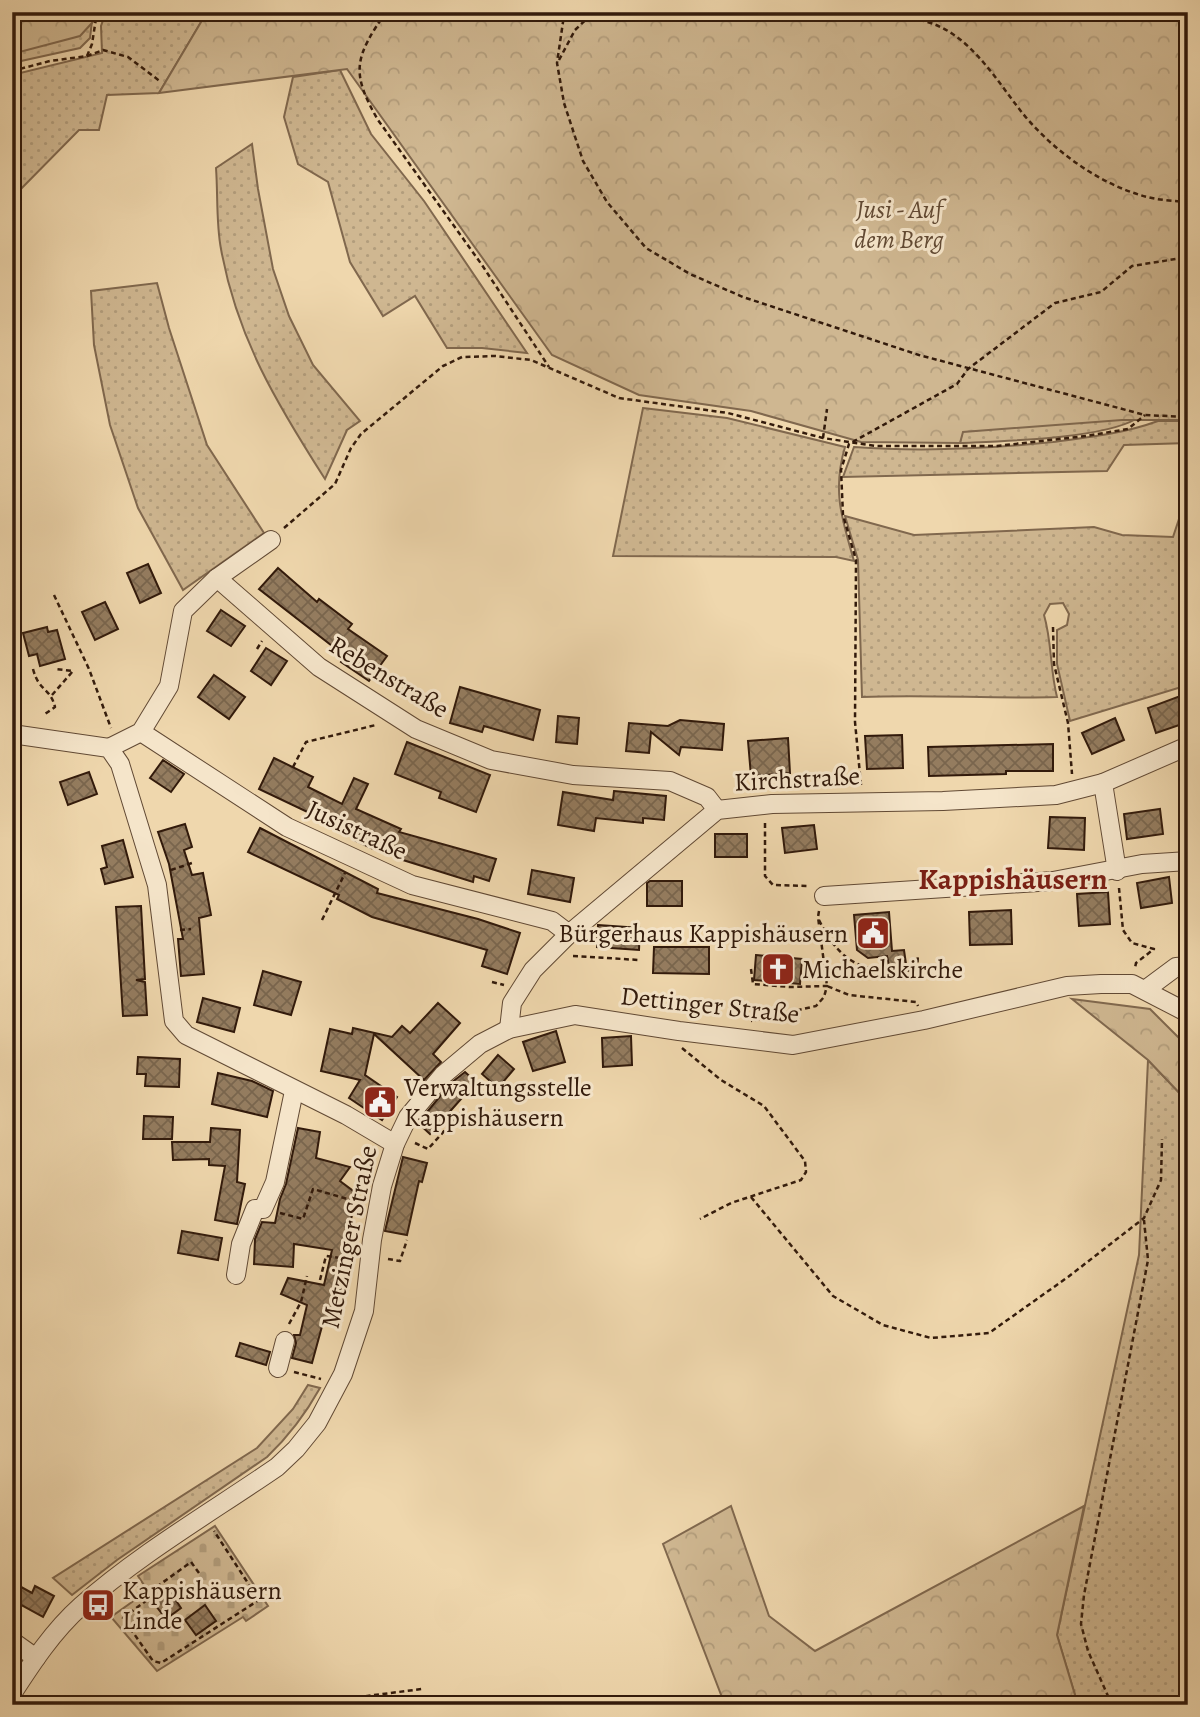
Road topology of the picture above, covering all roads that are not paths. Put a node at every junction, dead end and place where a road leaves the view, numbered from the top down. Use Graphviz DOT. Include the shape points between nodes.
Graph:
graph roads {
  1 [pos="271,540"];
  2 [pos="217,578"];
  3 [pos="141,732"];
  4 [pos="12,734"];
  5 [pos="113,746"];
  6 [pos="1188,748"];
  7 [pos="1103,783"];
  8 [pos="717,810"];
  9 [pos="1188,861"];
  10 [pos="1117,871"];
  11 [pos="824,896"];
  12 [pos="569,934"];
  13 [pos="1188,966"];
  14 [pos="1139,987"];
  15 [pos="1188,1013"];
  16 [pos="509,1029"];
  17 [pos="294,1091"];
  18 [pos="397,1140"];
  19 [pos="236,1275"];
  20 [pos="285,1341"];
  21 [pos="278,1368"];
  22 [pos="12,1641"];
  23 [pos="36,1658"];
  24 [pos="12,1694"];
  1 -- 2 [label="street"];
  2 -- 3 [label="street" via="183,611 169,686"];
  2 -- 8 [label="street, Rebenstraße" via="319,667 416,729 491,760 573,775 670,781 707,797"];
  3 -- 5 [label="street"];
  3 -- 12 [label="street, Jusistraße" via="287,827 412,885 552,921"];
  4 -- 5 [label="street"];
  5 -- 17 [label="street" via="154,875 174,1021 186,1035"];
  6 -- 7 [label="street, Kirchstraße"];
  7 -- 8 [label="street, Kirchstraße" via="1056,795 772,804"];
  7 -- 10 [label="street"];
  8 -- 12 [label="street, Kirchstraße"];
  9 -- 10 [label="street"];
  10 -- 11 [label="street" via="1054,881"];
  12 -- 16 [label="street, Kirchstraße" via="533,970 512,1003"];
  13 -- 14 [label="street" via="1176,967"];
  14 -- 15 [label="street, Dettinger Straße"];
  14 -- 16 [label="street, Dettinger Straße" via="1067,986 793,1045 575,1015"];
  16 -- 18 [label="street, Metzinger Straße" via="480,1044 443,1075 408,1116"];
  17 -- 18 [label="street"];
  17 -- 19 [label="street" via="275,1182 263,1209 255,1209"];
  18 -- 23 [label="street, Metzinger Straße" via="382,1186 364,1311 338,1384 317,1423 276,1467 80,1607"];
  20 -- 21 [label="street"];
  22 -- 23 [label="street"];
  23 -- 24 [label="street, Metzinger Straße"];
}
